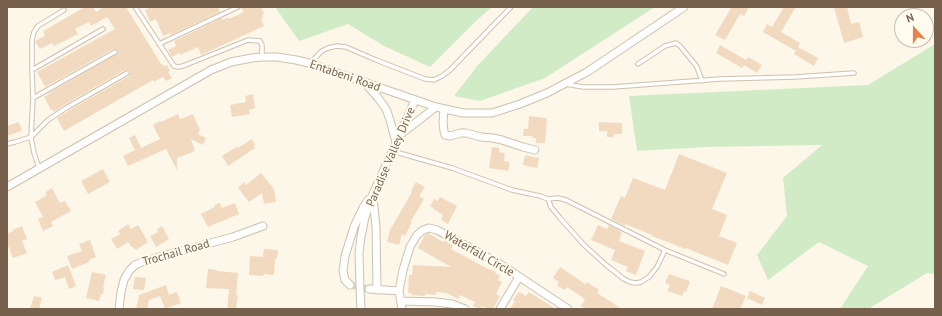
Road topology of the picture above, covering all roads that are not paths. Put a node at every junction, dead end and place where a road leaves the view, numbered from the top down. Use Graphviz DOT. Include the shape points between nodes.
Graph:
graph roads {
  1 [pos="136,7"];
  2 [pos="238,7"];
  3 [pos="511,7"];
  4 [pos="684,7"];
  5 [pos="64,10"];
  6 [pos="103,29"];
  7 [pos="160,44"];
  8 [pos="115,52"];
  9 [pos="262,57"];
  10 [pos="309,63"];
  11 [pos="638,64"];
  12 [pos="32,70"];
  13 [pos="127,73"];
  14 [pos="854,73"];
  15 [pos="702,81"];
  16 [pos="364,82"];
  17 [pos="565,83"];
  18 [pos="33,98"];
  19 [pos="415,100"];
  20 [pos="436,108"];
  21 [pos="444,109"];
  22 [pos="31,137"];
  23 [pos="398,139"];
  24 [pos="7,144"];
  25 [pos="535,150"];
  26 [pos="392,151"];
  27 [pos="40,169"];
  28 [pos="7,188"];
  29 [pos="373,194"];
  30 [pos="548,199"];
  31 [pos="263,226"];
  32 [pos="666,250"];
  33 [pos="724,274"];
  34 [pos="519,277"];
  35 [pos="350,285"];
  36 [pos="399,291"];
  37 [pos="401,300"];
  38 [pos="453,307"];
  39 [pos="119,309"];
  40 [pos="361,309"];
  41 [pos="402,309"];
  42 [pos="465,309"];
  43 [pos="500,309"];
  44 [pos="568,309"];
  1 -- 7 [label="lane"];
  2 -- 7 [label="lane"];
  3 -- 10 [label="lane" via="450,70 434,80 425,79 346,46 328,48"];
  4 -- 17 [label="street, Entabeni Road" via="587,72"];
  5 -- 12 [label="lane" via="38,26 34,32"];
  6 -- 12 [label="lane"];
  7 -- 9 [label="lane" via="170,62 178,67 248,40 260,41"];
  8 -- 18 [label="lane"];
  9 -- 10 [label="street, Entabeni Road"];
  9 -- 27 [label="street, Entabeni Road" via="231,62 211,70"];
  10 -- 16 [label="street, Entabeni Road"];
  11 -- 15 [label="lane" via="665,46 676,43 697,67"];
  12 -- 18 [label="lane"];
  13 -- 22 [label="lane" via="66,108 48,120"];
  14 -- 15 [label="lane"];
  15 -- 17 [label="lane" via="592,88"];
  16 -- 19 [label="street, Entabeni Road"];
  16 -- 23 [label="street" via="386,110"];
  17 -- 21 [label="street, Entabeni Road" via="547,93 492,113 463,113"];
  18 -- 22 [label="lane"];
  19 -- 20 [label="street, Entabeni Road"];
  19 -- 23 [label="street, Paradise Valley Drive"];
  20 -- 21 [label="street, Entabeni Road"];
  20 -- 23 [label="street"];
  21 -- 25 [label="street" via="446,135 466,133"];
  22 -- 24 [label="lane"];
  22 -- 27 [label="lane"];
  23 -- 26 [label="street, Paradise Valley Drive"];
  26 -- 29 [label="street, Paradise Valley Drive"];
  26 -- 30 [label="lane"];
  27 -- 28 [label="street, Entabeni Road"];
  29 -- 35 [label="street" via="354,227 345,256 343,271 345,280"];
  29 -- 36 [label="street" via="376,227 373,289"];
  29 -- 40 [label="street, Paradise Valley Drive" via="365,217 359,253"];
  30 -- 32 [label="lane" via="566,200"];
  30 -- 32 [label="lane" via="568,229 624,279 636,283 649,277"];
  31 -- 39 [label="street, Trochail Road" via="135,265 124,280"];
  32 -- 33 [label="lane"];
  34 -- 36 [label="street, Waterfall Circle" via="500,264 429,228 417,235 410,247 402,270"];
  34 -- 43 [label="street"];
  34 -- 44 [label="street, Waterfall Circle"];
  36 -- 37 [label="street, Waterfall Circle"];
  37 -- 38 [label="street" via="436,302"];
  37 -- 41 [label="street, Waterfall Circle"];
  38 -- 42 [label="street"];
}
